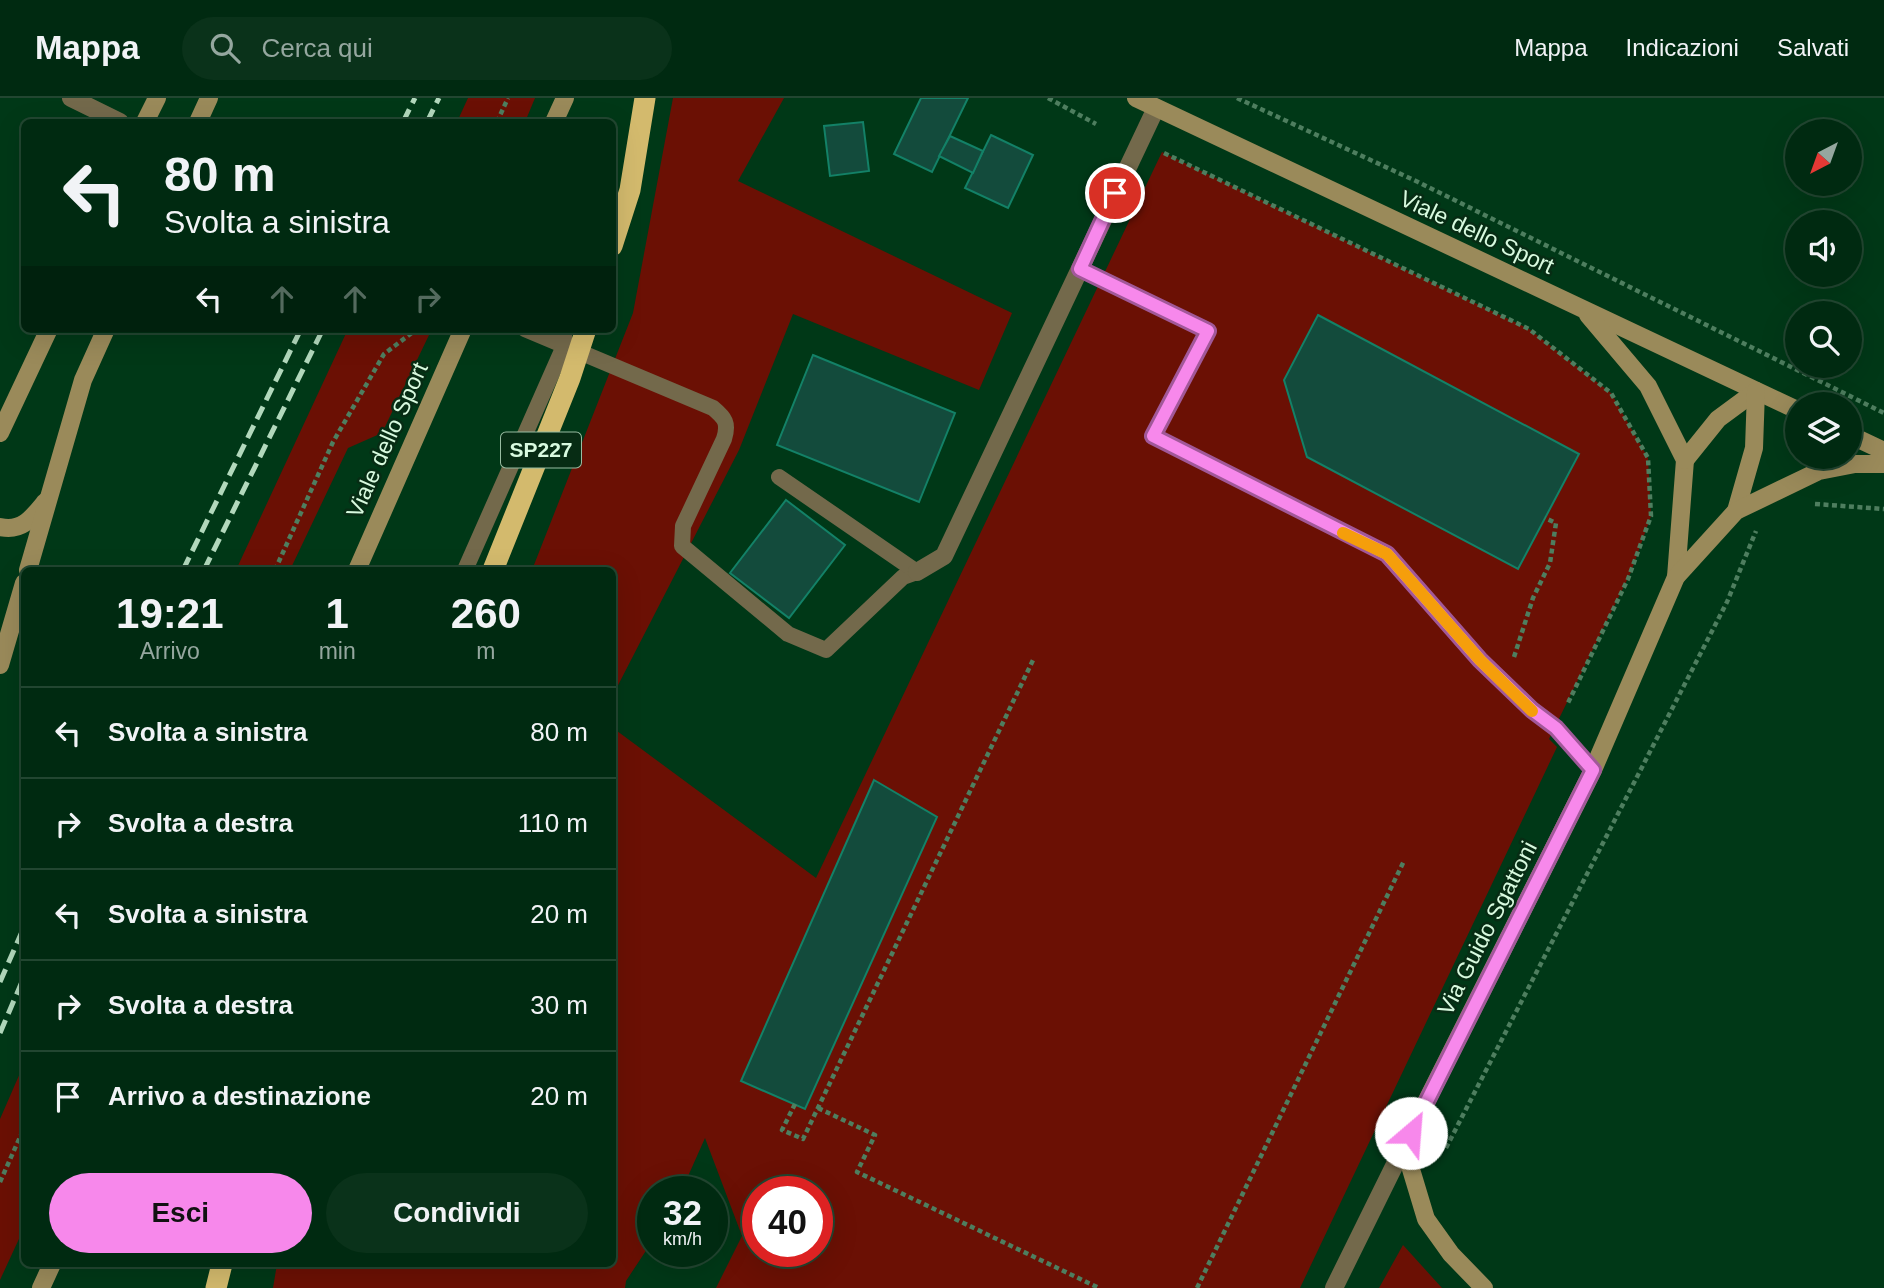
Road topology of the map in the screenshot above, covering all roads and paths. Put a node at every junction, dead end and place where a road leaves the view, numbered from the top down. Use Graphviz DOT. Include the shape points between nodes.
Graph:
graph roads {
  1 [pos="71,98"];
  2 [pos="157,98"];
  3 [pos="209,98"];
  4 [pos="508,98"];
  5 [pos="565,98"];
  6 [pos="645,98"];
  7 [pos="1048,98"];
  8 [pos="1136,98"];
  9 [pos="1237,98"];
  10 [pos="1156,108"];
  11 [pos="114,119"];
  12 [pos="146,119"];
  13 [pos="199,119"];
  14 [pos="498,119"];
  15 [pos="555,119"];
  16 [pos="1096,124"];
  17 [pos="1162,152"];
  18 [pos="616,234"];
  19 [pos="1080,269"];
  20 [pos="1583,309"];
  21 [pos="46,333"];
  22 [pos="104,333"];
  23 [pos="412,333"];
  24 [pos="461,333"];
  25 [pos="534,333"];
  26 [pos="564,333"];
  27 [pos="585,333"];
  28 [pos="564,346"];
  29 [pos="1756,391"];
  30 [pos="1785,404"];
  31 [pos="1884,413"];
  32 [pos="0,433"];
  33 [pos="1862,441"];
  34 [pos="1884,452"];
  35 [pos="1685,460"];
  36 [pos="1884,464"];
  37 [pos="779,477"];
  38 [pos="51,494"];
  39 [pos="1805,503"];
  40 [pos="1884,509"];
  41 [pos="1736,511"];
  42 [pos="1545,518"];
  43 [pos="1758,526"];
  44 [pos="0,527"];
  45 [pos="29,567"];
  46 [pos="276,567"];
  47 [pos="358,567"];
  48 [pos="466,567"];
  49 [pos="494,567"];
  50 [pos="917,572"];
  51 [pos="1676,578"];
  52 [pos="21,593"];
  53 [pos="1034,659"];
  54 [pos="0,665"];
  55 [pos="1505,685"];
  56 [pos="1556,728"];
  57 [pos="1593,770"];
  58 [pos="1404,861"];
  59 [pos="795,1104"];
  60 [pos="818,1108"];
  61 [pos="21,1135"];
  62 [pos="1404,1146"];
  63 [pos="1446,1148"];
  64 [pos="0,1182"];
  65 [pos="51,1267"];
  66 [pos="221,1267"];
  67 [pos="41,1288"];
  68 [pos="216,1288"];
  69 [pos="1099,1288"];
  70 [pos="1197,1288"];
  71 [pos="1334,1288"];
  72 [pos="1484,1288"];
  1 -- 11 [label="street"];
  2 -- 12 [label="street"];
  3 -- 13 [label="street"];
  4 -- 14 [label="path"];
  5 -- 15 [label="street"];
  6 -- 18 [label="highway" via="631,191"];
  7 -- 16 [label="path"];
  8 -- 10 [label="street, Viale dello Sport"];
  9 -- 31 [label="path" via="1418,182"];
  10 -- 19 [label="street"];
  10 -- 20 [label="street, Viale dello Sport"];
  17 -- 56 [label="path" via="1530,329 1611,393 1648,458 1651,516 1628,579"];
  19 -- 50 [label="street" via="944,556"];
  19 -- 55 [label="lane" via="1208,331 1153,436 1387,554"];
  20 -- 29 [label="street, Viale dello Sport"];
  20 -- 35 [label="street" via="1648,386"];
  21 -- 32 [label="street"];
  22 -- 38 [label="street" via="83,380"];
  23 -- 46 [label="path" via="384,354 333,442"];
  24 -- 47 [label="street, Viale dello Sport"];
  25 -- 28 [label="lane"];
  26 -- 28 [label="lane"];
  27 -- 49 [label="highway, SP227, bridge"];
  28 -- 48 [label="lane"];
  28 -- 50 [label="lane" via="713,408 725,418 724,439 683,526 682,547 788,634 826,650 903,577"];
  29 -- 30 [label="street, Viale dello Sport"];
  29 -- 35 [label="street" via="1718,419"];
  29 -- 41 [label="street, Via Guido Sgattoni" via="1754,448"];
  33 -- 34 [label="street"];
  35 -- 51 [label="street, Via Guido Sgattoni"];
  36 -- 41 [label="street, Via Guido Sgattoni" via="1819,471"];
  37 -- 50 [label="lane"];
  38 -- 44 [label="street" via="26,524"];
  38 -- 45 [label="street"];
  39 -- 40 [label="path"];
  41 -- 51 [label="street, Via Guido Sgattoni"];
  42 -- 55 [label="path" via="1556,523 1550,562"];
  43 -- 63 [label="path" via="1727,602"];
  51 -- 57 [label="street, Via Guido Sgattoni"];
  52 -- 54 [label="street"];
  53 -- 60 [label="path"];
  55 -- 56 [label="lane"];
  56 -- 57 [label="lane"];
  57 -- 62 [label="street, Via Guido Sgattoni"];
  58 -- 70 [label="path"];
  59 -- 60 [label="path" via="782,1130 803,1139"];
  60 -- 69 [label="path" via="875,1135 857,1172"];
  61 -- 64 [label="path"];
  62 -- 71 [label="street"];
  62 -- 72 [label="street" via="1426,1219"];
  65 -- 67 [label="street"];
  66 -- 68 [label="highway"];
}
